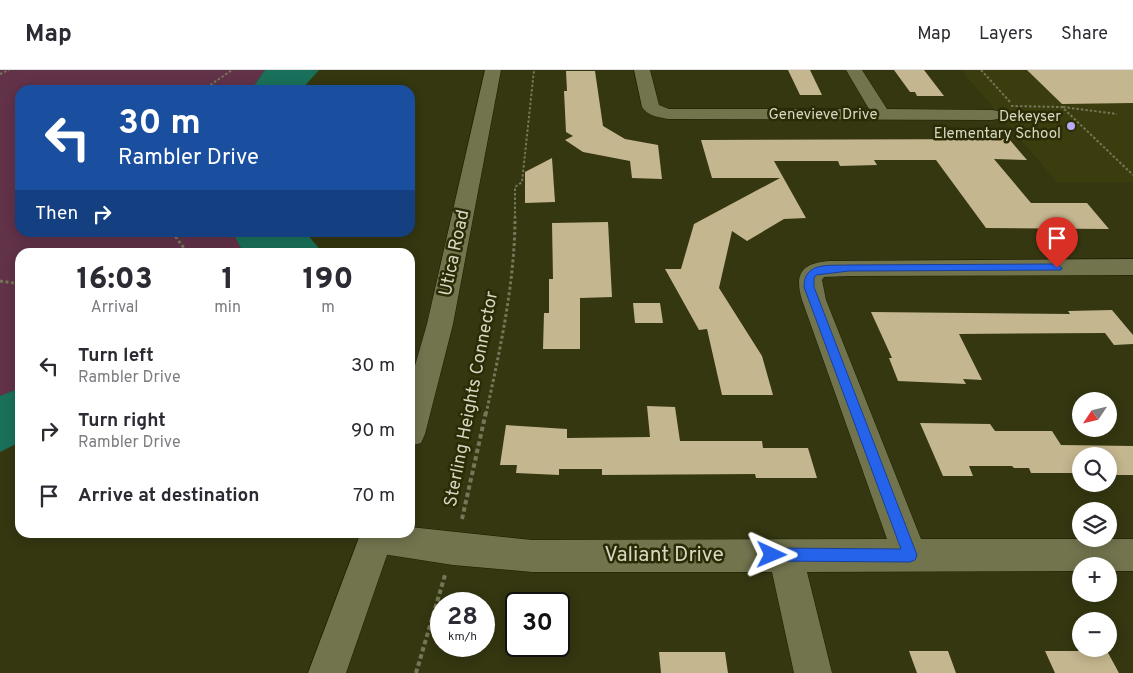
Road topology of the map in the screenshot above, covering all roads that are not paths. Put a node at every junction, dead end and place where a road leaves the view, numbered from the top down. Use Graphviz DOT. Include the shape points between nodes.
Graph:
graph roads {
  1 [pos="493,70"];
  2 [pos="642,70"];
  3 [pos="854,70"];
  4 [pos="998,110"];
  5 [pos="882,115"];
  6 [pos="1133,267"];
  7 [pos="415,416"];
  8 [pos="376,538"];
  9 [pos="394,538"];
  10 [pos="786,555"];
  11 [pos="910,555"];
  12 [pos="1133,555"];
  13 [pos="327,673"];
  14 [pos="813,673"];
  1 -- 7 [label="street, Utica Road" via="440,324"];
  2 -- 5 [label="street, Genevieve Drive" via="648,101 654,110 681,115"];
  3 -- 5 [label="street"];
  4 -- 5 [label="street, Genevieve Drive"];
  6 -- 11 [label="street" via="849,268 821,270 809,277 809,287"];
  8 -- 13 [label="street"];
  9 -- 10 [label="street, Valiant Drive" via="454,549 532,556"];
  10 -- 11 [label="street, Valiant Drive"];
  10 -- 14 [label="street"];
  11 -- 12 [label="street, Valiant Drive"];
}
